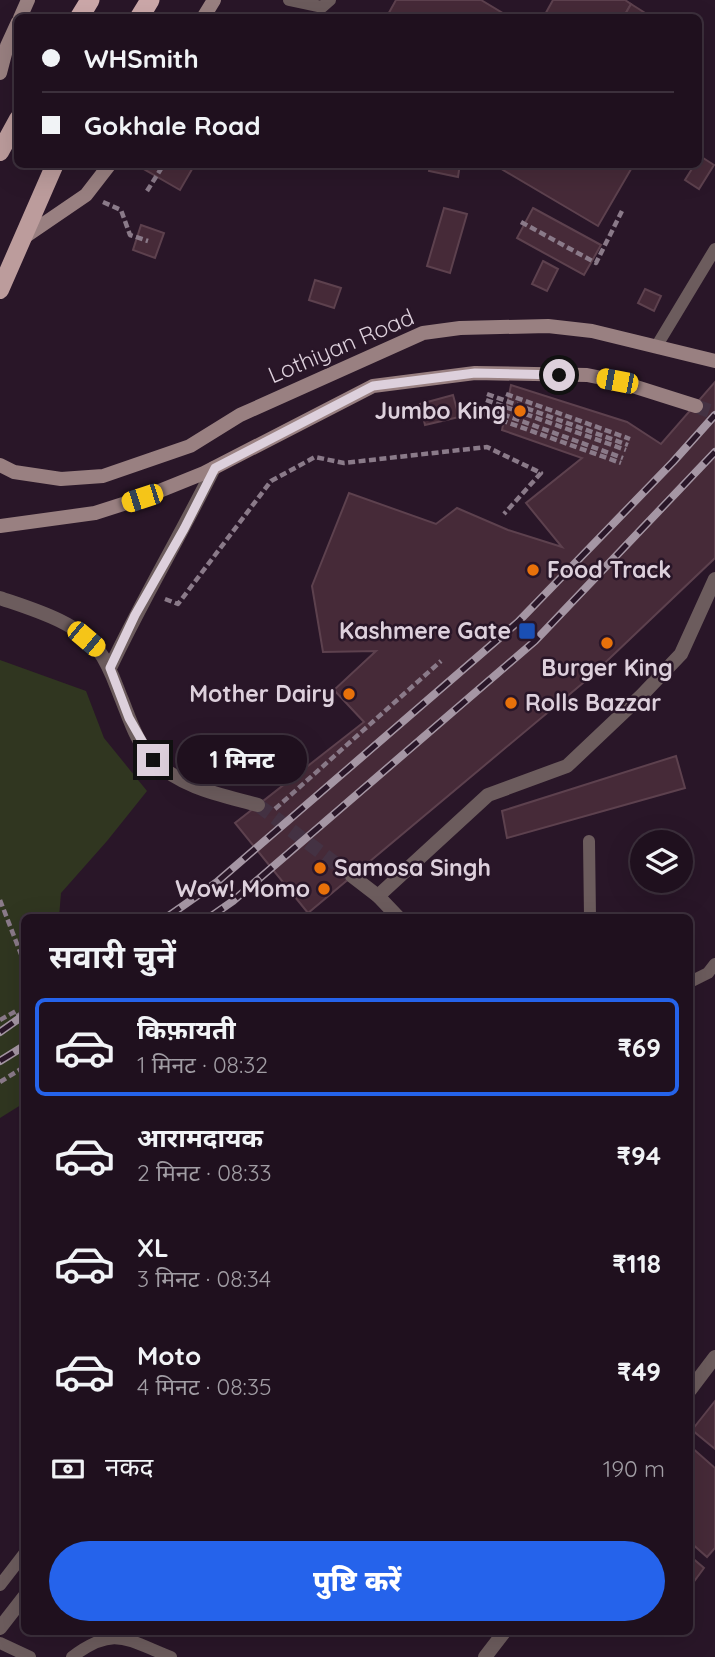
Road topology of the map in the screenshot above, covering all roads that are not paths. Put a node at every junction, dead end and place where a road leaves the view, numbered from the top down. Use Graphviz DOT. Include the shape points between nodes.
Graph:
graph roads {
  1 [pos="289,0"];
  2 [pos="330,0"];
  3 [pos="14,31"];
  4 [pos="0,73"];
  5 [pos="14,126"];
  6 [pos="0,152"];
  7 [pos="53,168"];
  8 [pos="107,168"];
  9 [pos="23,238"];
  10 [pos="715,249"];
  11 [pos="0,290"];
  12 [pos="656,347"];
  13 [pos="715,361"];
  14 [pos="696,406"];
  15 [pos="0,465"];
  16 [pos="215,468"];
  17 [pos="0,526"];
  18 [pos="715,579"];
  19 [pos="0,598"];
  20 [pos="110,668"];
  21 [pos="264,809"];
  22 [pos="589,841"];
  23 [pos="352,876"];
  24 [pos="378,896"];
  25 [pos="395,914"];
  26 [pos="590,914"];
  27 [pos="715,964"];
  28 [pos="693,981"];
  29 [pos="715,1357"];
  30 [pos="693,1386"];
  31 [pos="21,1558"];
  32 [pos="0,1585"];
  33 [pos="21,1601"];
  34 [pos="0,1628"];
  35 [pos="502,1635"];
  36 [pos="0,1643"];
  37 [pos="30,1657"];
  38 [pos="72,1657"];
  39 [pos="171,1657"];
  40 [pos="485,1657"];
  1 -- 2 [label="lane" via="322,7"];
  3 -- 4 [label="main road"];
  5 -- 6 [label="main road"];
  7 -- 9 [label="main road"];
  8 -- 9 [label="main road" via="86,195"];
  9 -- 11 [label="main road"];
  10 -- 12 [label="lane"];
  12 -- 13 [label="main road, Lothiyan Road"];
  12 -- 15 [label="main road, Lothiyan Road" via="548,326 423,333 240,415 190,446 103,476 61,479 14,472"];
  14 -- 16 [label="main road" via="587,375 475,373 398,382 373,386"];
  16 -- 17 [label="main road" via="95,513"];
  16 -- 20 [label="street"];
  18 -- 24 [label="street" via="681,654 567,766 488,795"];
  19 -- 20 [label="street" via="71,628 97,648"];
  20 -- 21 [label="street" via="129,718 153,760 199,788"];
  22 -- 26 [label="lane"];
  23 -- 24 [label="street"];
  24 -- 25 [label="street"];
  27 -- 28 [label="lane" via="709,973"];
  29 -- 30 [label="street"];
  31 -- 32 [label="lane"];
  33 -- 34 [label="street"];
  35 -- 40 [label="street"];
  36 -- 37 [label="lane"];
  38 -- 39 [label="lane" via="103,1638 124,1639"];
}
